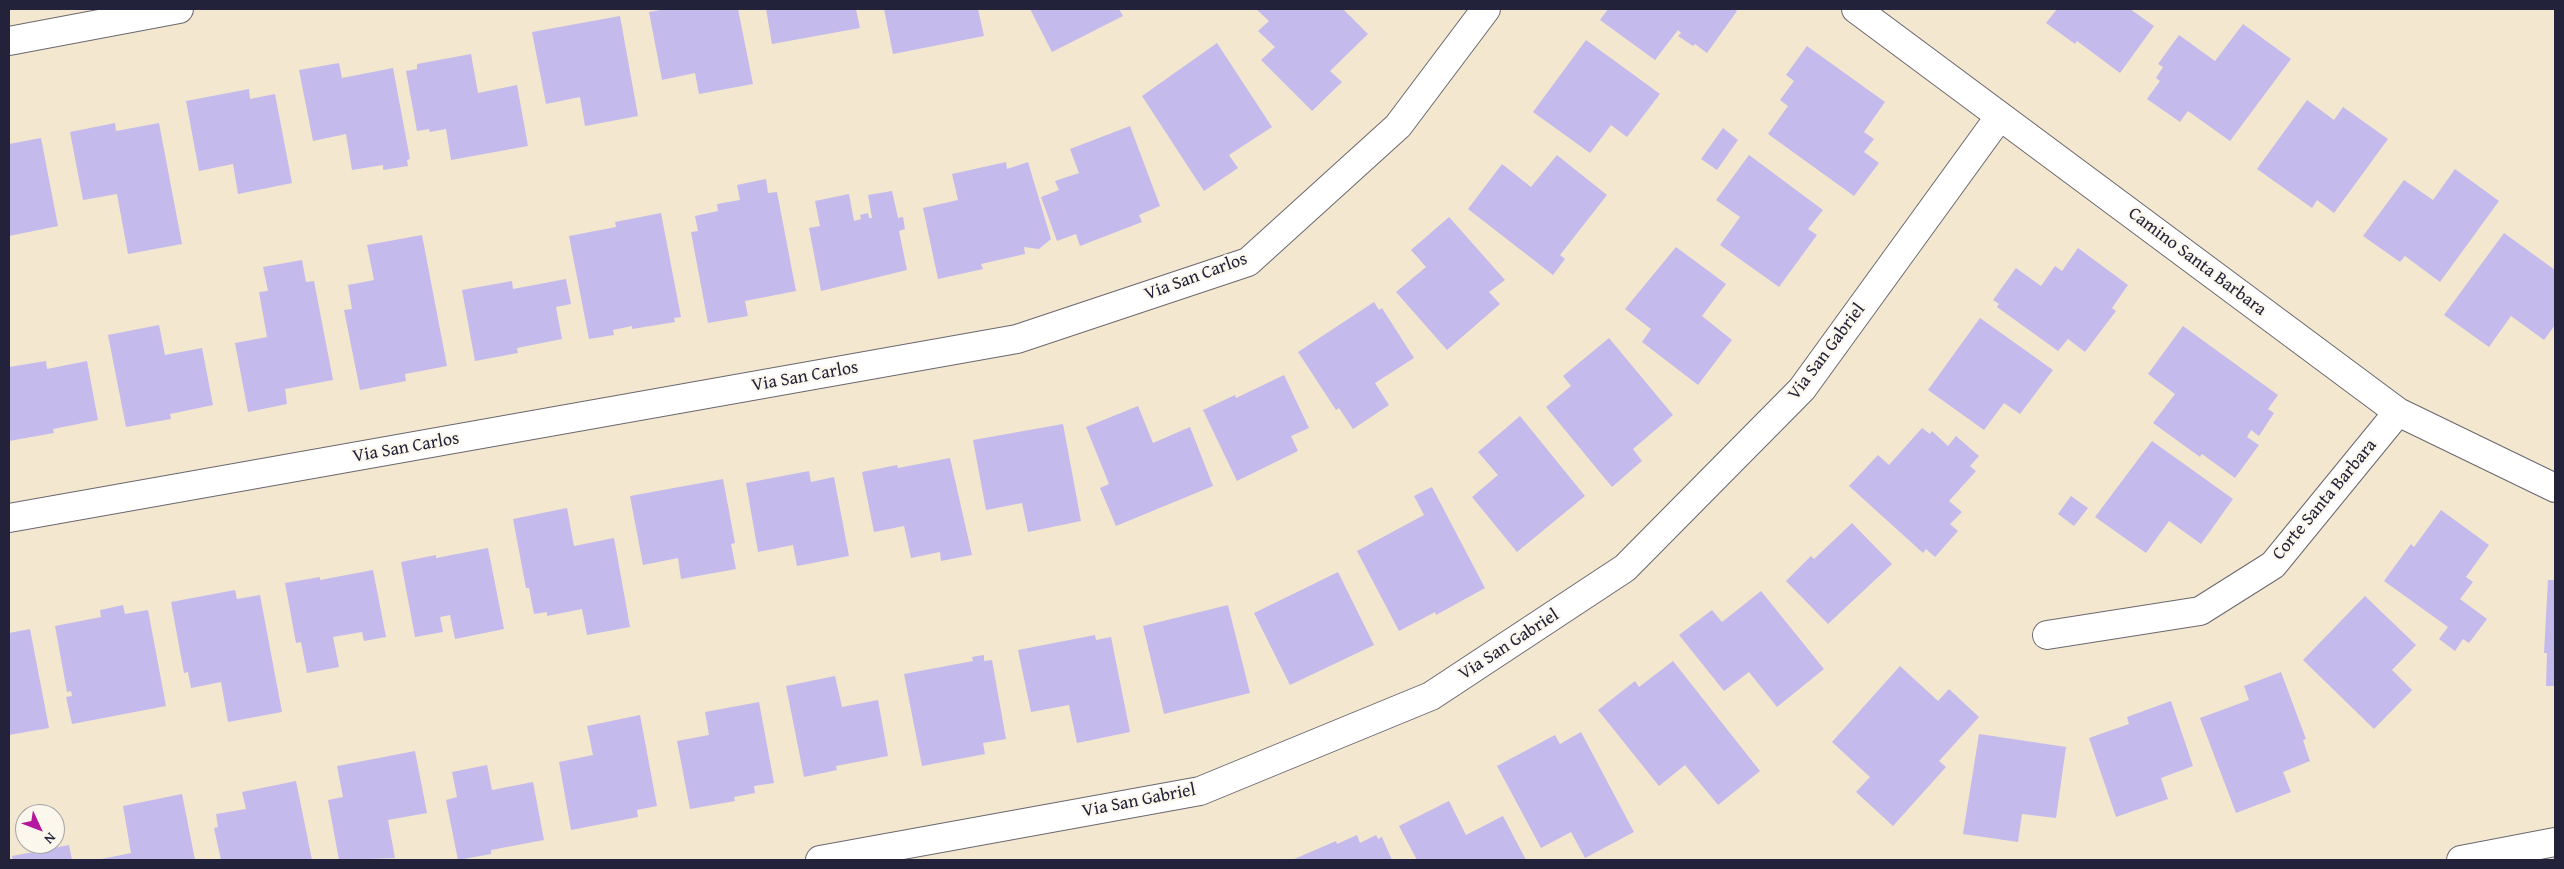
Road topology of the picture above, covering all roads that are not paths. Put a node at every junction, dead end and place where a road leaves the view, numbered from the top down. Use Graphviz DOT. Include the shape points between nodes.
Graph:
graph roads {
  1 [pos="179,9"];
  2 [pos="1486,9"];
  3 [pos="1856,9"];
  4 [pos="9,42"];
  5 [pos="2000,116"];
  6 [pos="2398,412"];
  7 [pos="2555,488"];
  8 [pos="9,518"];
  9 [pos="2047,635"];
  10 [pos="2555,842"];
  11 [pos="820,860"];
  12 [pos="2460,860"];
  1 -- 4 [label="street"];
  2 -- 8 [label="street, Via San Carlos" via="1398,126 1248,262 1017,339"];
  3 -- 5 [label="street, Camino Santa Barbara"];
  5 -- 6 [label="street, Camino Santa Barbara"];
  5 -- 11 [label="street, Via San Gabriel" via="1802,390 1625,568 1431,696 1200,791"];
  6 -- 7 [label="street, Camino Santa Barbara"];
  6 -- 9 [label="street, Corte Santa Barbara" via="2273,565 2200,611"];
  10 -- 12 [label="street"];
}
